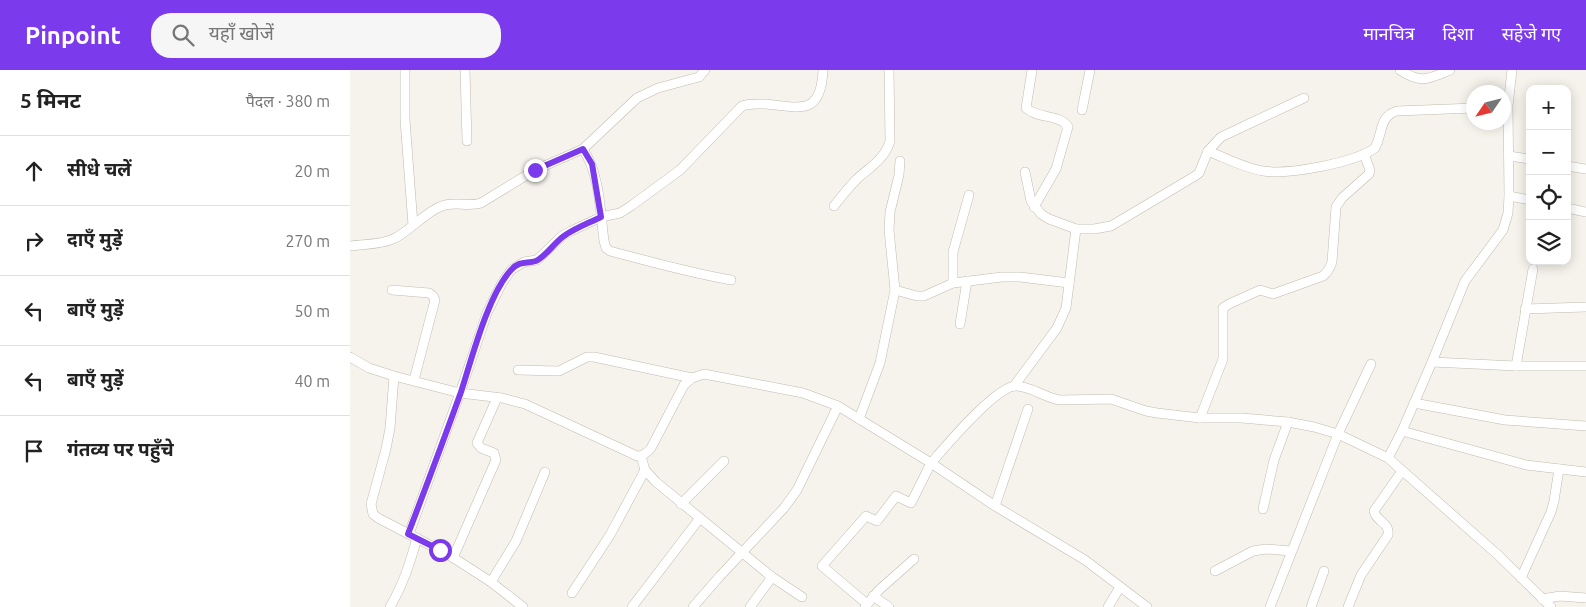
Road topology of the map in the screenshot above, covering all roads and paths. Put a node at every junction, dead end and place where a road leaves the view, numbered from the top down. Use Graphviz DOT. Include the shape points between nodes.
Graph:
graph roads {
  1 [pos="405,70"];
  2 [pos="465,70"];
  3 [pos="706,70"];
  4 [pos="823,70"];
  5 [pos="889,70"];
  6 [pos="1032,70"];
  7 [pos="1090,70"];
  8 [pos="1400,70"];
  9 [pos="1450,70"];
  10 [pos="1512,70"];
  11 [pos="1510,85"];
  12 [pos="1304,98"];
  13 [pos="1466,108"];
  14 [pos="1082,110"];
  15 [pos="1507,130"];
  16 [pos="466,141"];
  17 [pos="583,149"];
  18 [pos="1208,151"];
  19 [pos="1364,154"];
  20 [pos="1509,156"];
  21 [pos="1526,158"];
  22 [pos="900,161"];
  23 [pos="1571,167"];
  24 [pos="1586,169"];
  25 [pos="1025,172"];
  26 [pos="969,195"];
  27 [pos="1509,196"];
  28 [pos="1526,199"];
  29 [pos="834,206"];
  30 [pos="1034,207"];
  31 [pos="1571,209"];
  32 [pos="1586,212"];
  33 [pos="601,217"];
  34 [pos="413,225"];
  35 [pos="1076,229"];
  36 [pos="350,246"];
  37 [pos="1533,269"];
  38 [pos="731,280"];
  39 [pos="967,281"];
  40 [pos="953,283"];
  41 [pos="1069,283"];
  42 [pos="392,290"];
  43 [pos="895,290"];
  44 [pos="1586,307"];
  45 [pos="1525,309"];
  46 [pos="960,324"];
  47 [pos="350,357"];
  48 [pos="1432,362"];
  49 [pos="1371,364"];
  50 [pos="1516,366"];
  51 [pos="1586,366"];
  52 [pos="518,370"];
  53 [pos="394,376"];
  54 [pos="692,378"];
  55 [pos="414,380"];
  56 [pos="1014,386"];
  57 [pos="460,392"];
  58 [pos="497,398"];
  59 [pos="1414,403"];
  60 [pos="838,406"];
  61 [pos="1028,409"];
  62 [pos="1200,418"];
  63 [pos="859,419"];
  64 [pos="1288,422"];
  65 [pos="1586,426"];
  66 [pos="1402,431"];
  67 [pos="1338,434"];
  68 [pos="641,456"];
  69 [pos="1388,458"];
  70 [pos="724,461"];
  71 [pos="931,463"];
  72 [pos="1559,469"];
  73 [pos="645,470"];
  74 [pos="1402,471"];
  75 [pos="545,472"];
  76 [pos="1586,472"];
  77 [pos="681,504"];
  78 [pos="995,506"];
  79 [pos="1263,509"];
  80 [pos="700,518"];
  81 [pos="413,536"];
  82 [pos="1291,551"];
  83 [pos="742,552"];
  84 [pos="453,558"];
  85 [pos="914,559"];
  86 [pos="1215,571"];
  87 [pos="1324,571"];
  88 [pos="772,577"];
  89 [pos="1521,578"];
  90 [pos="491,582"];
  91 [pos="1120,587"];
  92 [pos="572,593"];
  93 [pos="802,597"];
  94 [pos="1586,598"];
  95 [pos="868,602"];
  96 [pos="1541,603"];
  97 [pos="390,607"];
  98 [pos="523,607"];
  99 [pos="632,607"];
  100 [pos="693,607"];
  101 [pos="750,607"];
  102 [pos="889,607"];
  103 [pos="1108,607"];
  104 [pos="1148,607"];
  105 [pos="1270,607"];
  106 [pos="1311,607"];
  107 [pos="1348,607"];
  108 [pos="1551,607"];
  1 -- 34 [label="street" via="404,120"];
  2 -- 16 [label="street"];
  3 -- 17 [label="street" via="699,77 658,88 637,98"];
  4 -- 33 [label="street" via="820,92 813,103 796,107 752,103 742,106 680,170 626,210"];
  5 -- 29 [label="street" via="888,149"];
  6 -- 30 [label="street" via="1026,108 1064,122 1068,131 1053,176"];
  7 -- 14 [label="street"];
  8 -- 9 [label="street" via="1422,80"];
  10 -- 11 [label="street"];
  12 -- 18 [label="street" via="1228,133"];
  13 -- 19 [label="street" via="1391,113 1385,119 1375,148"];
  15 -- 20 [label="street"];
  17 -- 33 [label="street" via="592,164"];
  17 -- 34 [label="street" via="535,170 480,203 446,205"];
  18 -- 19 [label="street" via="1254,169 1273,172 1326,165"];
  18 -- 35 [label="street" via="1195,176 1119,222 1103,228"];
  19 -- 62 [label="street" via="1369,174 1336,207 1330,268 1322,276 1273,294 1260,290 1223,308 1223,359"];
  20 -- 21 [label="street"];
  20 -- 27 [label="street"];
  22 -- 43 [label="street" via="889,230"];
  23 -- 24 [label="street"];
  25 -- 30 [label="street"];
  26 -- 40 [label="street" via="953,252"];
  27 -- 28 [label="street"];
  27 -- 48 [label="street" via="1503,230 1465,281"];
  30 -- 35 [label="street" via="1049,219"];
  31 -- 32 [label="street"];
  33 -- 38 [label="street" via="604,241 610,251"];
  33 -- 57 [label="street" via="562,236 537,260 524,262 511,270 487,313"];
  34 -- 36 [label="street" via="385,242"];
  35 -- 41 [label="street"];
  37 -- 45 [label="street"];
  39 -- 40 [label="street"];
  39 -- 41 [label="street" via="1020,277"];
  39 -- 46 [label="street"];
  40 -- 43 [label="street" via="924,296"];
  41 -- 56 [label="street" via="1066,308 1058,328"];
  42 -- 55 [label="street" via="429,293 435,300"];
  43 -- 63 [label="street" via="880,363"];
  44 -- 45 [label="street"];
  45 -- 50 [label="street"];
  47 -- 53 [label="street" via="369,368"];
  48 -- 50 [label="street"];
  48 -- 59 [label="street"];
  49 -- 67 [label="street"];
  50 -- 51 [label="street"];
  52 -- 54 [label="street" via="565,369 594,356"];
  53 -- 55 [label="street"];
  53 -- 81 [label="street" via="390,428 371,504 373,514 378,518"];
  54 -- 60 [label="street" via="704,374 762,384 803,393"];
  54 -- 68 [label="street" via="684,385 651,448"];
  55 -- 57 [label="street"];
  56 -- 62 [label="street" via="1052,399 1111,399 1146,411"];
  56 -- 71 [label="street" via="998,394"];
  57 -- 58 [label="street"];
  57 -- 81 [label="street"];
  58 -- 68 [label="street" via="526,404"];
  58 -- 84 [label="street" via="478,443 481,448 494,453 496,460"];
  59 -- 65 [label="street" via="1505,420"];
  59 -- 66 [label="street"];
  60 -- 63 [label="street"];
  60 -- 83 [label="street" via="797,490"];
  61 -- 78 [label="street"];
  62 -- 64 [label="street"];
  63 -- 71 [label="street"];
  64 -- 67 [label="street"];
  64 -- 79 [label="street" via="1274,460"];
  66 -- 69 [label="street"];
  66 -- 72 [label="street" via="1526,465"];
  67 -- 69 [label="street"];
  67 -- 82 [label="street"];
  68 -- 73 [label="street"];
  69 -- 74 [label="street"];
  70 -- 77 [label="street"];
  71 -- 78 [label="street"];
  71 -- 95 [label="street" via="911,503 896,496 878,521 866,516 822,566"];
  72 -- 76 [label="street"];
  72 -- 89 [label="street" via="1551,512"];
  73 -- 77 [label="street"];
  73 -- 92 [label="street" via="610,535"];
  74 -- 89 [label="street"];
  74 -- 107 [label="street" via="1374,511 1374,515 1387,525 1388,535 1361,575"];
  75 -- 90 [label="street" via="516,541"];
  77 -- 80 [label="street"];
  78 -- 91 [label="street" via="1085,560"];
  80 -- 83 [label="street"];
  80 -- 99 [label="street"];
  81 -- 84 [label="street"];
  81 -- 97 [label="street" via="408,569"];
  82 -- 86 [label="street" via="1259,549"];
  82 -- 105 [label="street"];
  83 -- 88 [label="street"];
  83 -- 100 [label="street"];
  84 -- 90 [label="street"];
  85 -- 95 [label="street"];
  87 -- 106 [label="street"];
  88 -- 93 [label="street"];
  88 -- 101 [label="street"];
  89 -- 96 [label="street"];
  90 -- 98 [label="street"];
  91 -- 103 [label="street"];
  91 -- 104 [label="street"];
  94 -- 96 [label="street" via="1560,596"];
  95 -- 102 [label="street"];
  96 -- 108 [label="street"];
}
